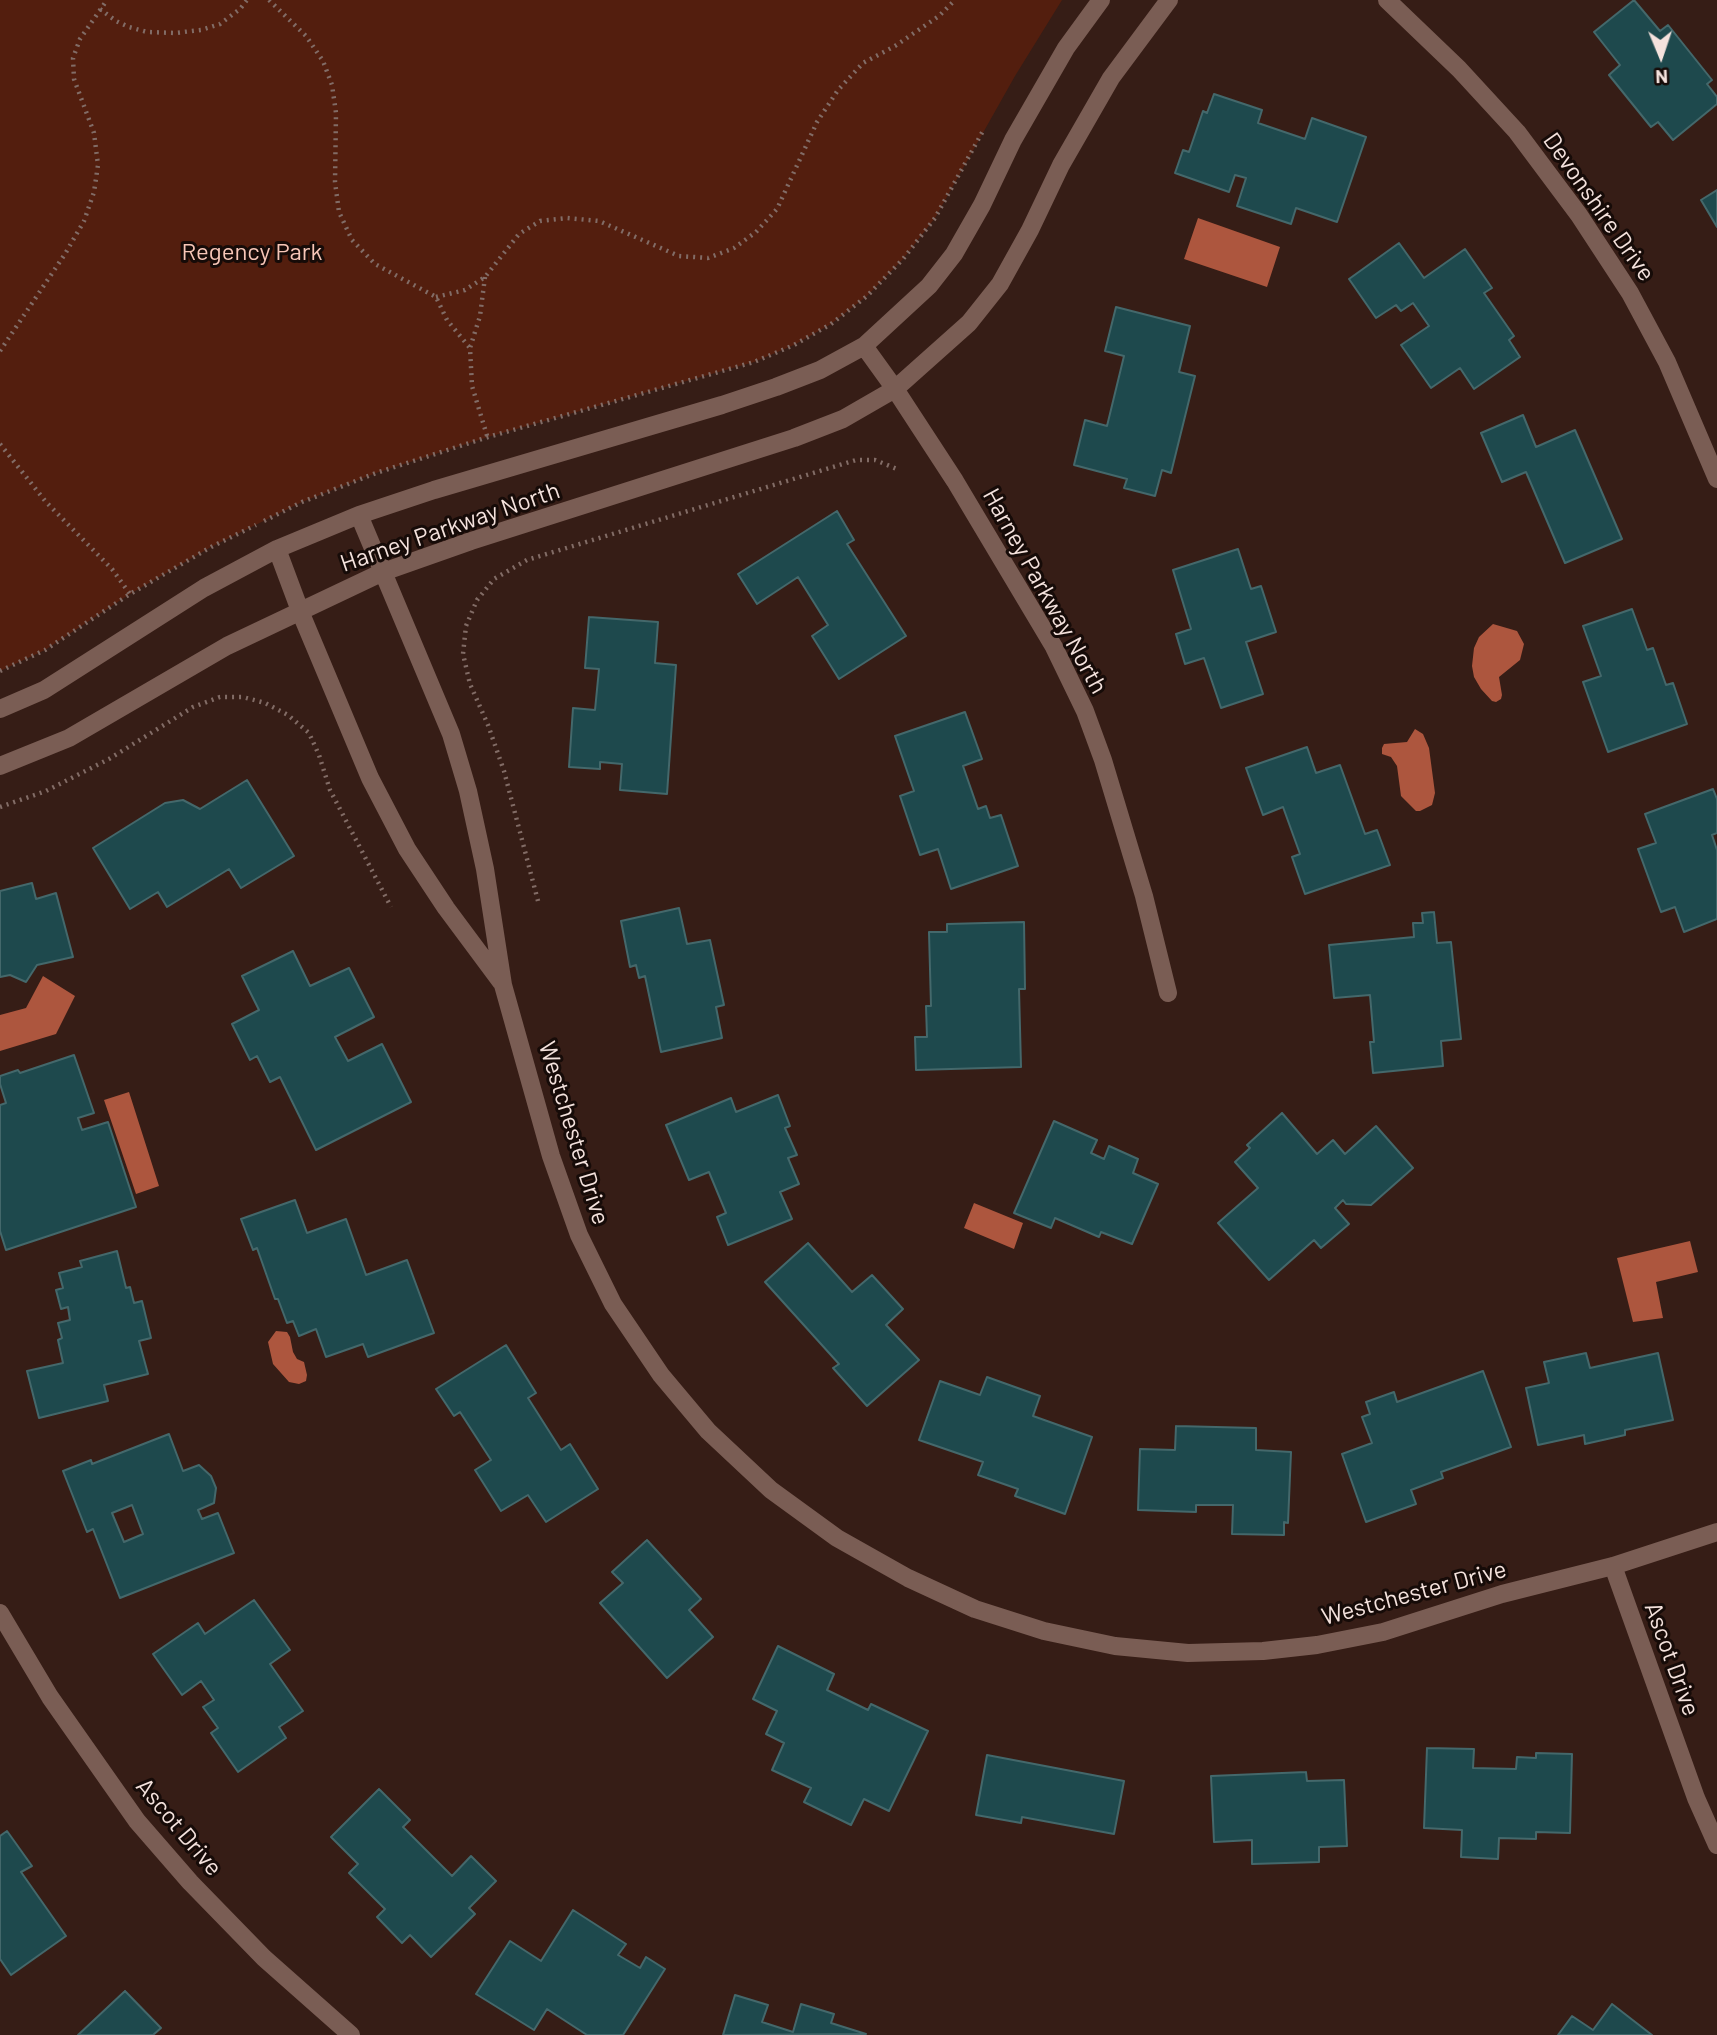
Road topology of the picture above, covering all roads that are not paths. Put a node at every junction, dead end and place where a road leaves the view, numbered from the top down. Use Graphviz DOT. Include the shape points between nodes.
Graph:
graph roads {
  1 [pos="1101,0"];
  2 [pos="1169,0"];
  3 [pos="1387,0"];
  4 [pos="864,346"];
  5 [pos="895,389"];
  6 [pos="1717,478"];
  7 [pos="359,515"];
  8 [pos="277,549"];
  9 [pos="383,572"];
  10 [pos="300,611"];
  11 [pos="0,709"];
  12 [pos="0,766"];
  13 [pos="503,985"];
  14 [pos="1168,993"];
  15 [pos="1717,1532"];
  16 [pos="1613,1566"];
  17 [pos="1,1619"];
  18 [pos="1717,1845"];
  19 [pos="351,2035"];
  1 -- 4 [label="street, Harney Parkway North" via="1059,60 954,254 929,286"];
  2 -- 5 [label="street, Harney Parkway North" via="1111,78 1000,284 969,323"];
  3 -- 6 [label="street, Devonshire Drive" via="1517,132 1579,215 1630,293 1667,362"];
  4 -- 5 [label="street, Harney Parkway North"];
  4 -- 7 [label="street, Harney Parkway North" via="820,370 733,402"];
  5 -- 9 [label="street, Harney Parkway North" via="843,419 794,438"];
  5 -- 14 [label="street, Harney Parkway North" via="1054,647 1085,711 1144,896"];
  7 -- 8 [label="street, Harney Parkway North"];
  7 -- 9 [label="street, Westchester Drive"];
  8 -- 10 [label="street, Westchester Drive"];
  8 -- 11 [label="street, Harney Parkway North" via="204,588 44,690"];
  9 -- 10 [label="street, Harney Parkway North"];
  9 -- 13 [label="street, Westchester Drive" via="451,734 468,791"];
  10 -- 12 [label="street, Harney Parkway North" via="228,646 69,738"];
  10 -- 13 [label="street, Westchester Drive" via="370,778 407,849"];
  13 -- 16 [label="street, Westchester Drive" via="551,1156 579,1235 613,1304 661,1375 708,1431 771,1490 837,1538 908,1578 975,1609 1044,1631 1115,1646 1188,1653 1263,1651 1383,1632 1502,1594"];
  15 -- 16 [label="street, Westchester Drive"];
  16 -- 18 [label="street, Ascot Drive"];
  17 -- 19 [label="street, Ascot Drive" via="137,1821 264,1958"];
}
